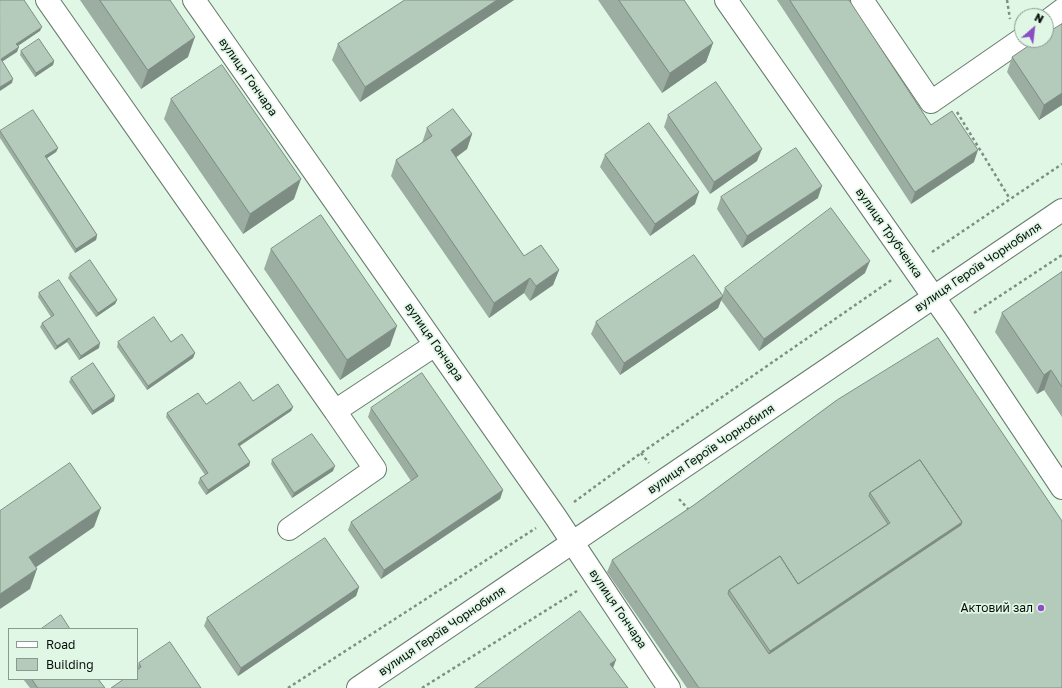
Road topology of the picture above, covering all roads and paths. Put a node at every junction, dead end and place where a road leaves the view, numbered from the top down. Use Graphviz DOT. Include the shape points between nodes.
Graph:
graph roads {
  1 [pos="47,0"];
  2 [pos="194,0"];
  3 [pos="726,0"];
  4 [pos="862,0"];
  5 [pos="1014,45"];
  6 [pos="945,93"];
  7 [pos="1062,164"];
  8 [pos="1010,199"];
  9 [pos="1062,210"];
  10 [pos="1062,255"];
  11 [pos="912,266"];
  12 [pos="934,297"];
  13 [pos="954,326"];
  14 [pos="436,345"];
  15 [pos="335,411"];
  16 [pos="641,453"];
  17 [pos="663,482"];
  18 [pos="1062,488"];
  19 [pos="691,513"];
  20 [pos="555,516"];
  21 [pos="289,529"];
  22 [pos="573,542"];
  23 [pos="597,578"];
  24 [pos="288,688"];
  25 [pos="358,688"];
  26 [pos="422,688"];
  27 [pos="670,688"];
  1 -- 15 [label="street"];
  2 -- 14 [label="street, вулиця Гончара"];
  3 -- 11 [label="street, вулиця Трубченка"];
  4 -- 6 [label="street" via="931,102"];
  5 -- 6 [label="street"];
  6 -- 8 [label="path"];
  7 -- 8 [label="path"];
  8 -- 11 [label="path"];
  9 -- 12 [label="street, вулиця Героїв Чорнобиля"];
  10 -- 13 [label="path"];
  11 -- 12 [label="street, вулиця Трубченка"];
  11 -- 16 [label="path"];
  12 -- 13 [label="street, вулиця Трубченка"];
  12 -- 17 [label="street, вулиця Героїв Чорнобиля"];
  13 -- 18 [label="street, вулиця Трубченка"];
  14 -- 15 [label="street"];
  14 -- 20 [label="street, вулиця Гончара"];
  15 -- 21 [label="street" via="375,469"];
  16 -- 17 [label="path"];
  16 -- 20 [label="path"];
  17 -- 19 [label="path"];
  17 -- 22 [label="street, вулиця Героїв Чорнобиля"];
  20 -- 22 [label="street, вулиця Гончара"];
  20 -- 24 [label="path"];
  22 -- 23 [label="street, вулиця Гончара"];
  22 -- 25 [label="street, вулиця Героїв Чорнобиля"];
  23 -- 26 [label="path"];
  23 -- 27 [label="street, вулиця Гончара"];
}
